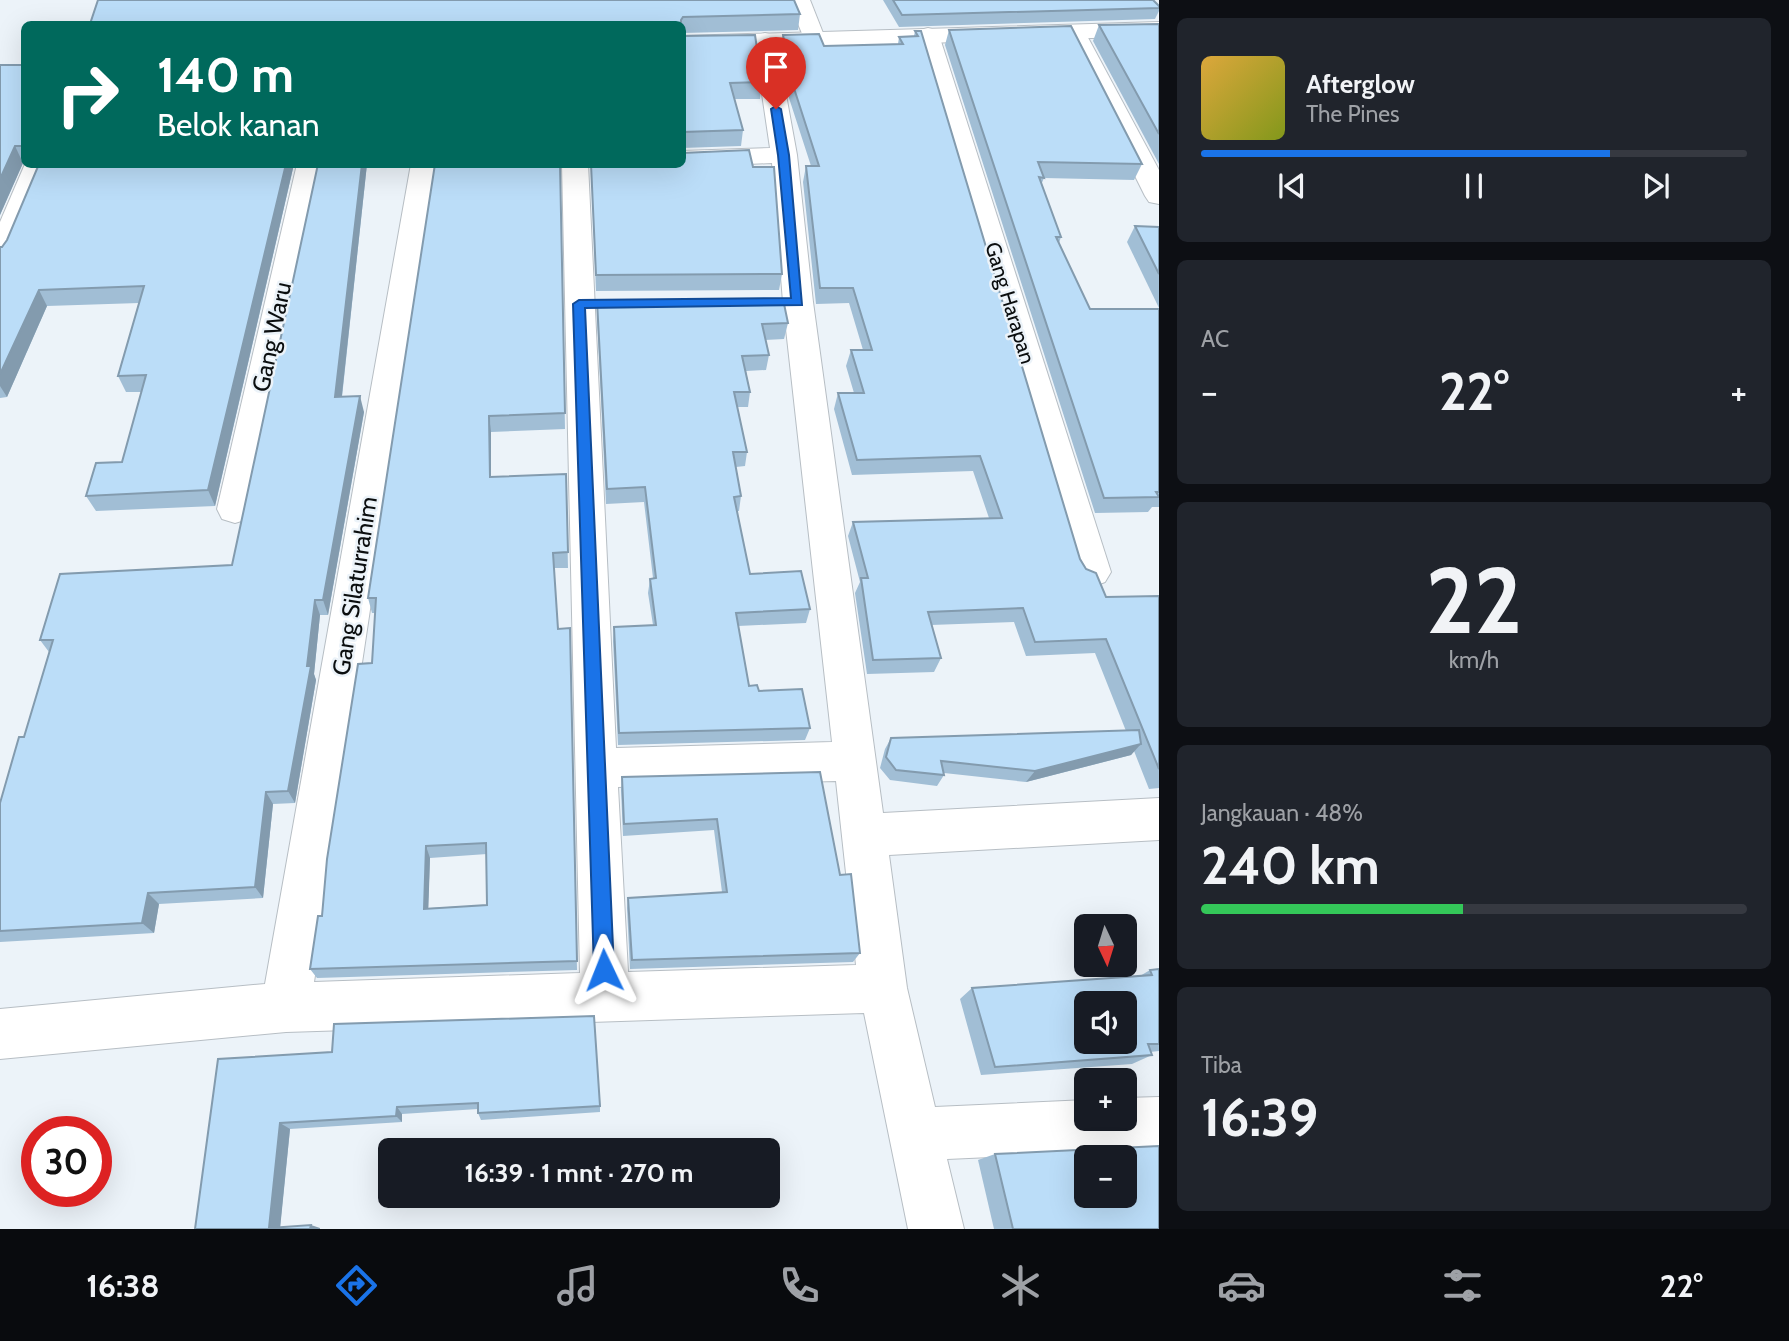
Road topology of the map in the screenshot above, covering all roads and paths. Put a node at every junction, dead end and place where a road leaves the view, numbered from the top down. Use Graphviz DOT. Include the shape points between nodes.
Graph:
graph roads {
  1 [pos="799,0"];
  2 [pos="1159,29"];
  3 [pos="1074,32"];
  4 [pos="928,35"];
  5 [pos="814,38"];
  6 [pos="765,40"];
  7 [pos="686,43"];
  8 [pos="783,155"];
  9 [pos="686,159"];
  10 [pos="36,168"];
  11 [pos="309,168"];
  12 [pos="423,168"];
  13 [pos="575,168"];
  14 [pos="1159,196"];
  15 [pos="0,255"];
  16 [pos="235,509"];
  17 [pos="1092,572"];
  18 [pos="854,761"];
  19 [pos="596,768"];
  20 [pos="1159,819"];
  21 [pos="865,835"];
  22 [pos="883,988"];
  23 [pos="605,996"];
  24 [pos="286,1007"];
  25 [pos="0,1034"];
  26 [pos="1159,1122"];
  27 [pos="916,1134"];
  28 [pos="936,1229"];
  1 -- 5 [label="street"];
  2 -- 3 [label="street"];
  3 -- 4 [label="street"];
  3 -- 14 [label="street"];
  4 -- 5 [label="street"];
  4 -- 17 [label="street, Gang Harapan"];
  5 -- 6 [label="street"];
  6 -- 7 [label="street"];
  6 -- 8 [label="street"];
  8 -- 9 [label="street"];
  8 -- 18 [label="street" via="785,302"];
  10 -- 15 [label="street"];
  11 -- 16 [label="street, Gang Waru"];
  12 -- 24 [label="street, Gang Silaturrahim"];
  13 -- 19 [label="street" via="592,304"];
  18 -- 19 [label="street"];
  18 -- 21 [label="street"];
  19 -- 23 [label="street"];
  20 -- 21 [label="street"];
  21 -- 22 [label="street"];
  22 -- 23 [label="street"];
  22 -- 27 [label="street"];
  23 -- 24 [label="street"];
  24 -- 25 [label="street"];
  26 -- 27 [label="street"];
  27 -- 28 [label="street"];
}
